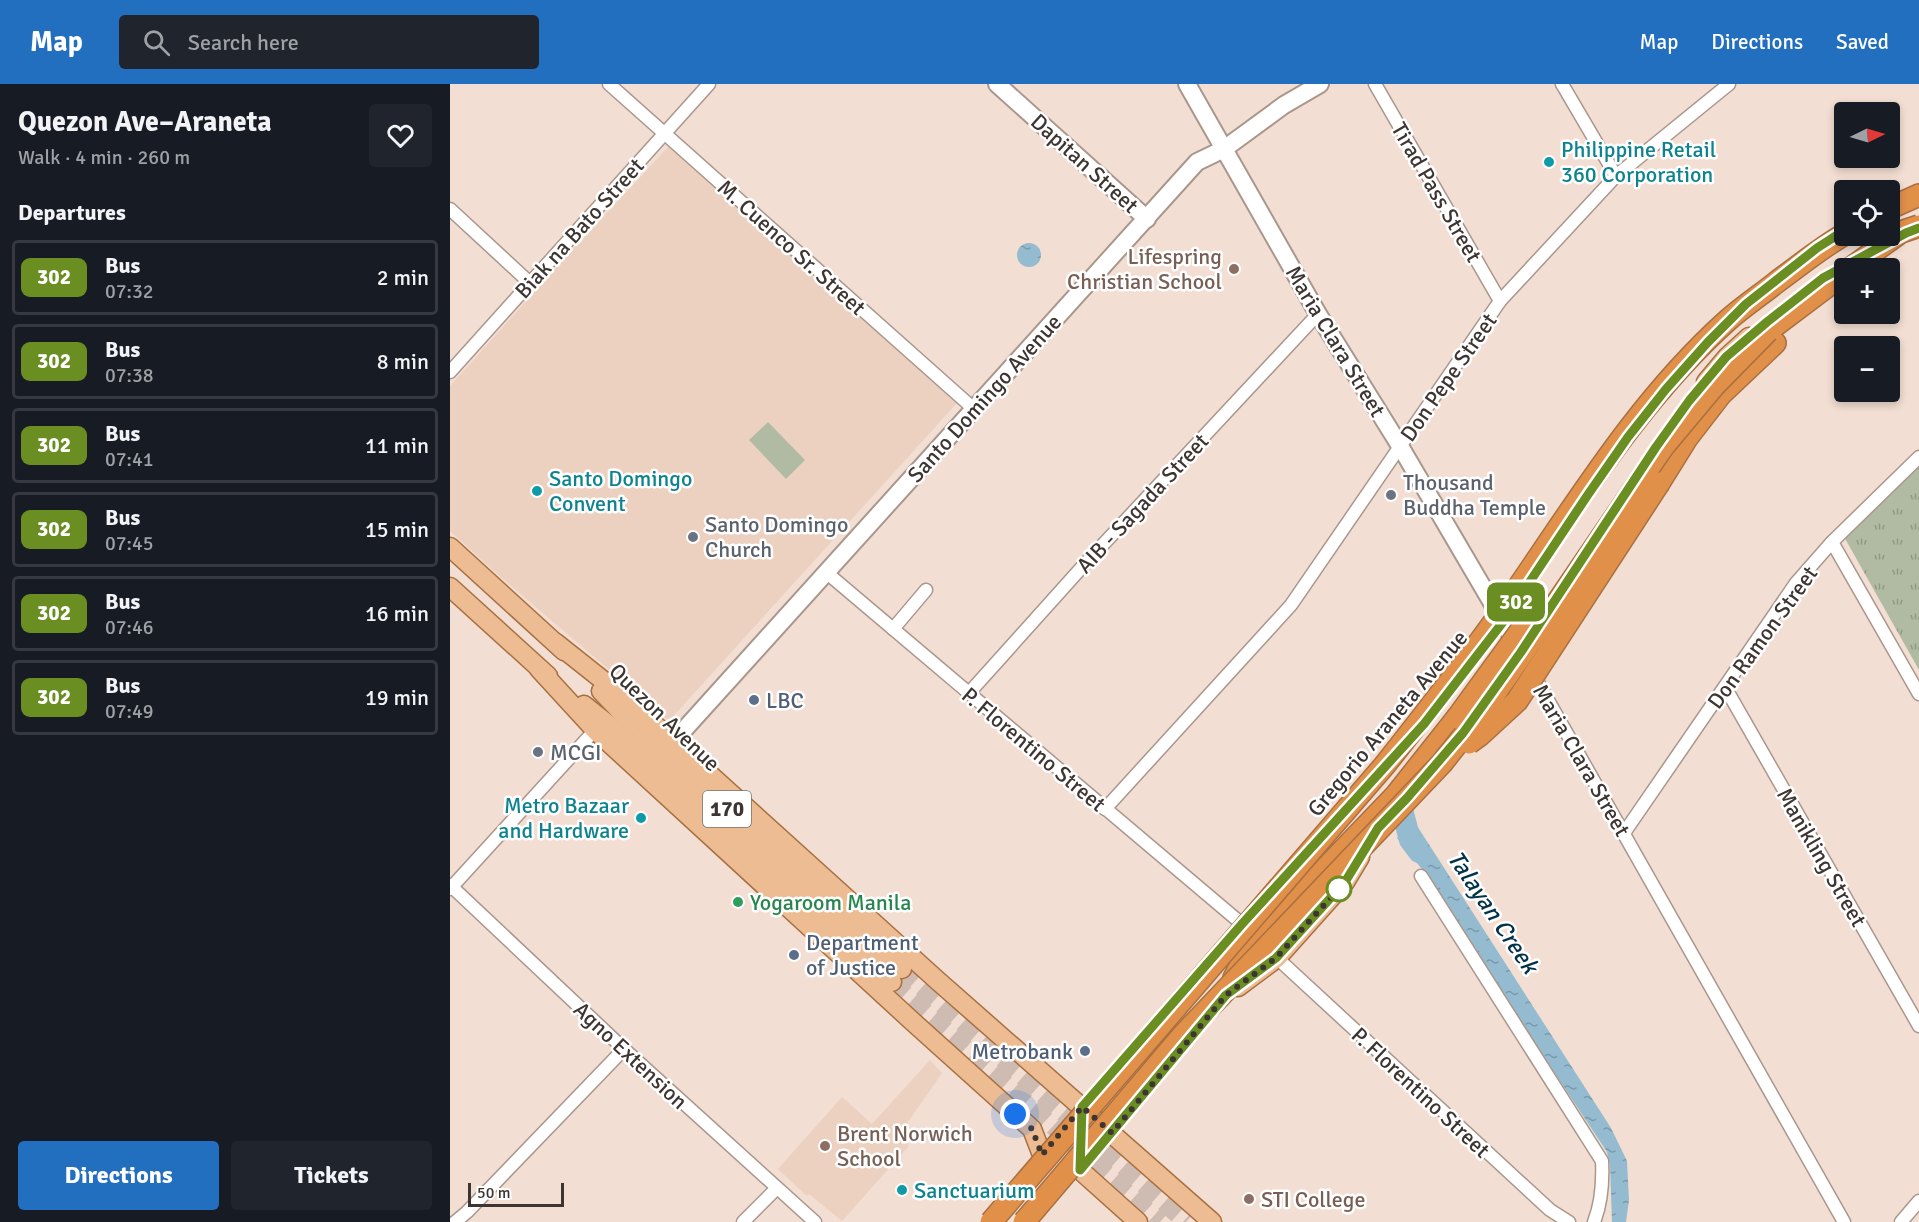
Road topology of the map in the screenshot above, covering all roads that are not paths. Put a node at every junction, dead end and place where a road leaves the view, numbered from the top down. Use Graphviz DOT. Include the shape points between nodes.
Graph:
graph roads {
  1 [pos="609,84"];
  2 [pos="709,84"];
  3 [pos="997,84"];
  4 [pos="1187,84"];
  5 [pos="1320,84"];
  6 [pos="1375,84"];
  7 [pos="1562,84"];
  8 [pos="1729,84"];
  9 [pos="665,133"];
  10 [pos="1224,149"];
  11 [pos="1616,176"];
  12 [pos="1919,188"];
  13 [pos="1919,195"];
  14 [pos="1900,197"];
  15 [pos="1900,204"];
  16 [pos="1919,204"];
  17 [pos="450,209"];
  18 [pos="1900,212"];
  19 [pos="1147,219"];
  20 [pos="1915,229"];
  21 [pos="1834,239"];
  22 [pos="1834,241"];
  23 [pos="1817,248"];
  24 [pos="1865,258"];
  25 [pos="1877,258"];
  26 [pos="530,283"];
  27 [pos="1834,283"];
  28 [pos="1834,292"];
  29 [pos="1500,301"];
  30 [pos="1318,314"];
  31 [pos="1776,336"];
  32 [pos="450,372"];
  33 [pos="974,410"];
  34 [pos="1400,446"];
  35 [pos="1919,458"];
  36 [pos="1832,542"];
  37 [pos="450,547"];
  38 [pos="827,573"];
  39 [pos="450,588"];
  40 [pos="926,590"];
  41 [pos="1503,622"];
  42 [pos="893,629"];
  43 [pos="556,643"];
  44 [pos="1521,652"];
  45 [pos="539,669"];
  46 [pos="1725,687"];
  47 [pos="969,693"];
  48 [pos="1919,694"];
  49 [pos="595,730"];
  50 [pos="674,742"];
  51 [pos="1442,763"];
  52 [pos="1401,797"];
  53 [pos="1105,809"];
  54 [pos="1380,826"];
  55 [pos="1624,833"];
  56 [pos="1421,876"];
  57 [pos="451,887"];
  58 [pos="1242,924"];
  59 [pos="1276,958"];
  60 [pos="1226,995"];
  61 [pos="1919,1026"];
  62 [pos="624,1049"];
  63 [pos="1082,1107"];
  64 [pos="1112,1133"];
  65 [pos="1042,1155"];
  66 [pos="1080,1170"];
  67 [pos="777,1188"];
  68 [pos="1919,1201"];
  69 [pos="456,1222"];
  70 [pos="743,1222"];
  71 [pos="815,1222"];
  72 [pos="984,1222"];
  73 [pos="991,1222"];
  74 [pos="1024,1222"];
  75 [pos="1037,1222"];
  76 [pos="1138,1222"];
  77 [pos="1212,1222"];
  78 [pos="1569,1222"];
  79 [pos="1594,1222"];
  80 [pos="1844,1222"];
  81 [pos="1901,1222"];
  1 -- 9 [label="street, M. Cuenco Sr. Street"];
  2 -- 9 [label="street, Biak na Bato Street"];
  3 -- 19 [label="main road, Dapitan Street"];
  4 -- 10 [label="main road, Maria Clara Street"];
  5 -- 10 [label="main road, Santo Domingo Avenue"];
  6 -- 29 [label="street, Tirad Pass Street"];
  7 -- 11 [label="street"];
  8 -- 11 [label="street, Don Pepe Street"];
  9 -- 26 [label="street, Biak na Bato Street"];
  9 -- 33 [label="street, M. Cuenco Sr. Street"];
  10 -- 19 [label="main road, Santo Domingo Avenue" via="1197,162"];
  10 -- 30 [label="main road, Maria Clara Street"];
  11 -- 29 [label="street, Don Pepe Street"];
  12 -- 14 [label="main road"];
  13 -- 15 [label="highway"];
  16 -- 18 [label="highway"];
  17 -- 26 [label="street"];
  19 -- 33 [label="main road, Santo Domingo Avenue"];
  20 -- 24 [label="highway, bridge" via="1901,232"];
  20 -- 25 [label="highway"];
  20 -- 44 [label="main road" via="1823,278 1726,357 1656,447"];
  21 -- 23 [label="highway"];
  22 -- 73 [label="highway, bridge" via="1729,320 1679,370 1592,480 1391,758"];
  23 -- 41 [label="main road, Gregorio Araneta Avenue" via="1746,304 1666,389 1628,437"];
  26 -- 32 [label="street, Biak na Bato Street"];
  27 -- 31 [label="highway"];
  28 -- 31 [label="highway"];
  29 -- 34 [label="street, Don Pepe Street"];
  30 -- 34 [label="main road, Maria Clara Street"];
  30 -- 47 [label="street, AIB - Sagada Street"];
  31 -- 51 [label="highway, bridge" via="1714,386 1663,447 1508,675"];
  31 -- 51 [label="highway, bridge" via="1721,394 1687,438 1517,701"];
  31 -- 52 [label="highway, bridge" via="1714,371 1648,444 1513,643"];
  33 -- 38 [label="main road, Santo Domingo Avenue"];
  34 -- 41 [label="main road, Maria Clara Street"];
  34 -- 53 [label="street, Don Pepe Street" via="1291,605"];
  35 -- 36 [label="street, Don Ramon Street"];
  36 -- 46 [label="street, Don Ramon Street" via="1796,583"];
  36 -- 48 [label="street"];
  37 -- 43 [label="main road, Quezon Avenue / 170"];
  38 -- 42 [label="street, P. Florentino Street"];
  38 -- 50 [label="main road, Santo Domingo Avenue"];
  39 -- 45 [label="main road, Quezon Avenue / 170"];
  40 -- 42 [label="street"];
  41 -- 44 [label="main road, Maria Clara Street"];
  41 -- 58 [label="main road, Gregorio Araneta Avenue" via="1424,724"];
  42 -- 47 [label="street, P. Florentino Street"];
  43 -- 45 [label="main road, Quezon Avenue / 170" via="622,713 897,976 609,725"];
  43 -- 50 [label="main road"];
  44 -- 52 [label="main road" via="1463,733"];
  44 -- 55 [label="street, Maria Clara Street"];
  45 -- 49 [label="main road"];
  46 -- 55 [label="street, Don Ramon Street"];
  46 -- 61 [label="street, Manikling Street"];
  47 -- 53 [label="street, P. Florentino Street"];
  49 -- 57 [label="street"];
  49 -- 65 [label="main road" via="1032,1129"];
  50 -- 63 [label="main road"];
  51 -- 74 [label="highway, bridge" via="1183,1035"];
  52 -- 54 [label="main road, bridge"];
  52 -- 60 [label="highway" via="1250,947"];
  53 -- 58 [label="street, P. Florentino Street"];
  54 -- 59 [label="main road" via="1345,882"];
  54 -- 60 [label="main road" via="1265,944"];
  55 -- 80 [label="street, Maria Clara Street"];
  56 -- 79 [label="street" via="1602,1161 1601,1197"];
  57 -- 62 [label="street, Agno Extension"];
  58 -- 63 [label="main road, Gregorio Araneta Avenue"];
  59 -- 60 [label="main road"];
  59 -- 78 [label="street, P. Florentino Street" via="1542,1202"];
  60 -- 64 [label="main road"];
  62 -- 67 [label="street, Agno Extension"];
  62 -- 69 [label="street"];
  63 -- 64 [label="main road"];
  63 -- 65 [label="main road, Gregorio Araneta Avenue"];
  63 -- 66 [label="main road"];
  64 -- 66 [label="main road"];
  64 -- 77 [label="main road"];
  65 -- 72 [label="main road, Gregorio Araneta Avenue"];
  66 -- 75 [label="main road"];
  66 -- 76 [label="main road"];
  67 -- 70 [label="street"];
  67 -- 71 [label="street, Agno Extension"];
  68 -- 81 [label="street"];
}
